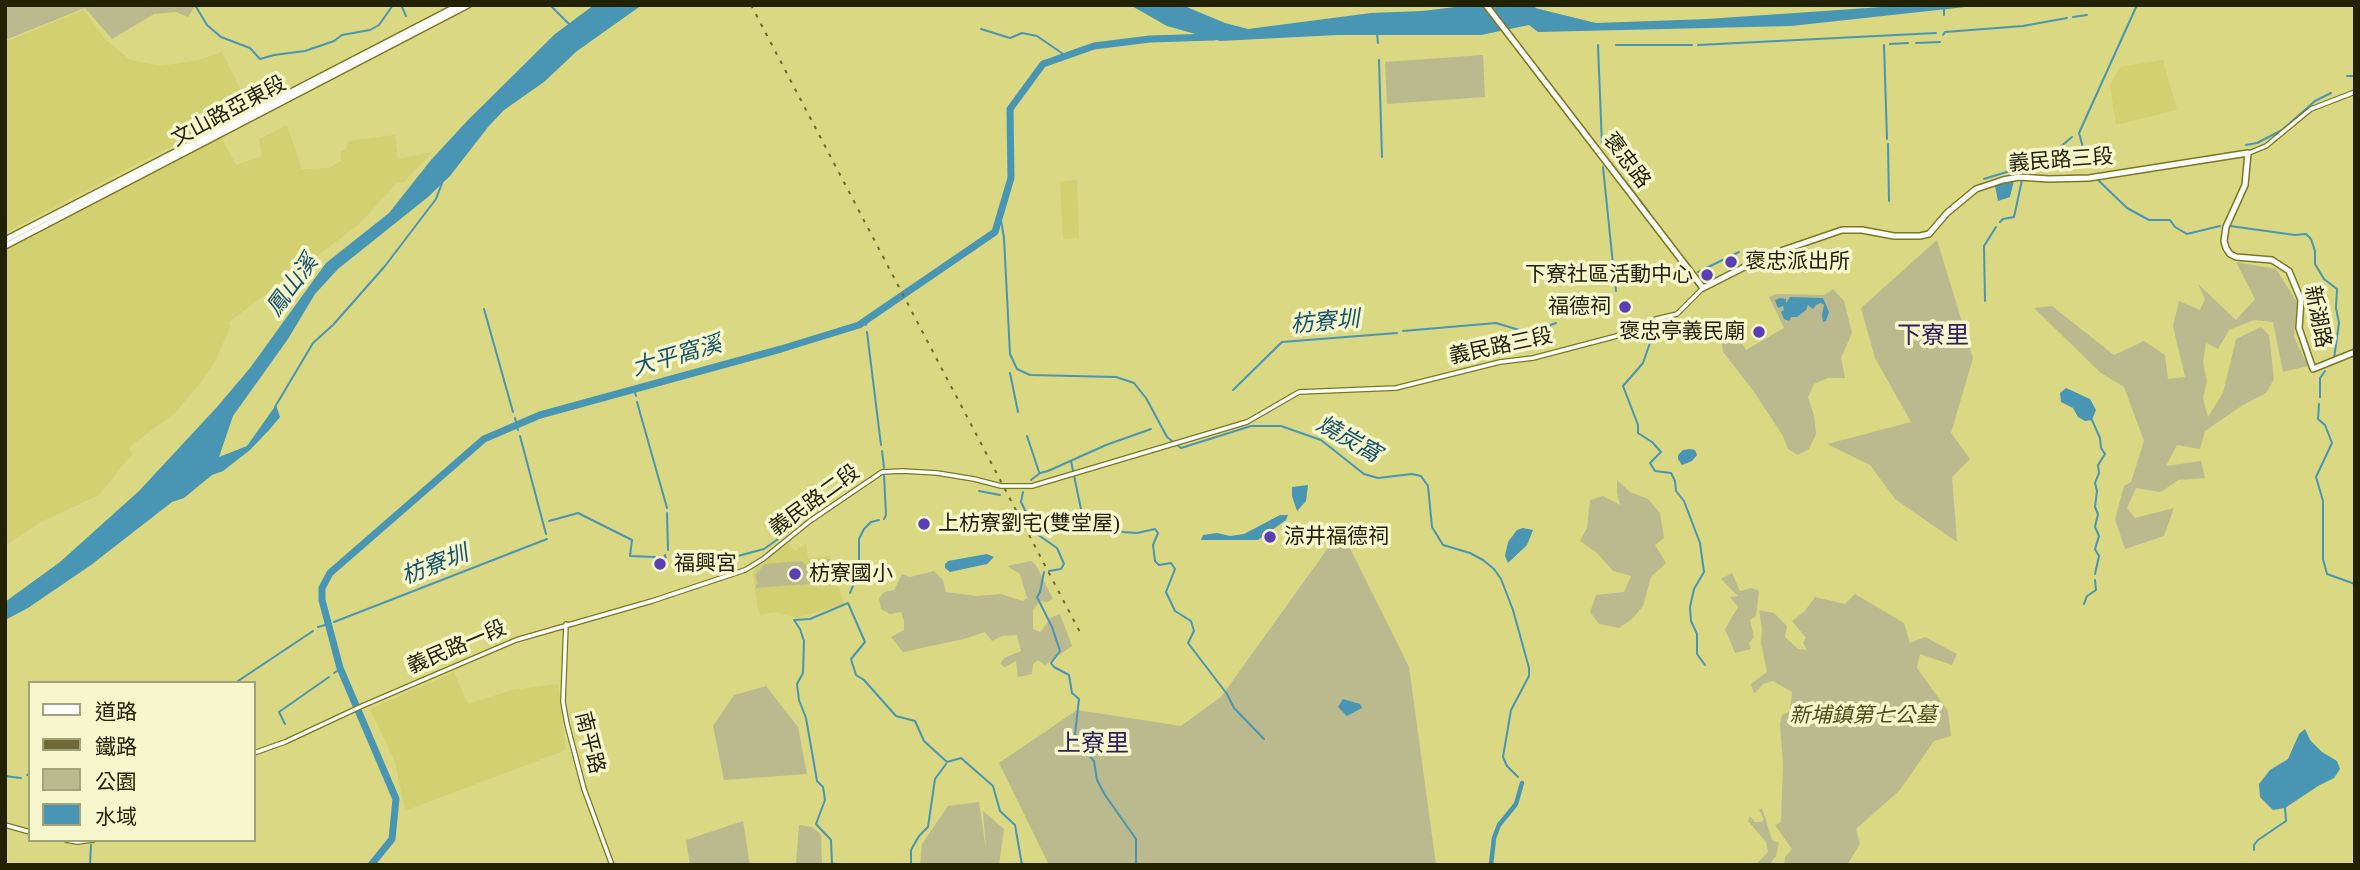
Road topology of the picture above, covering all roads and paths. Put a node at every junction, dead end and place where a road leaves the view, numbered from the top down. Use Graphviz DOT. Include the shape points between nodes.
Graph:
graph roads {
  1 [pos="459,5"];
  2 [pos="468,5"];
  3 [pos="1486,5"];
  4 [pos="2355,92"];
  5 [pos="2248,153"];
  6 [pos="140,173"];
  7 [pos="5,240"];
  8 [pos="5,246"];
  9 [pos="1703,288"];
  10 [pos="2355,352"];
  11 [pos="1182,441"];
  12 [pos="566,624"];
  13 [pos="256,752"];
  14 [pos="5,825"];
  15 [pos="28,831"];
  16 [pos="611,865"];
  1 -- 6 [label="main road, 文山路亞東段"];
  2 -- 6 [label="main road, 文山路亞東段"];
  3 -- 9 [label="main road, 褒忠路"];
  4 -- 5 [label="street, 義民路三段" via="2311,109 2266,146"];
  5 -- 9 [label="main road, 義民路三段" via="2089,178 2003,180 1967,195 1929,234 1894,236 1842,230 1766,256"];
  5 -- 10 [label="main road, 新湖路" via="2245,185 2227,227 2226,248 2236,257 2272,260 2289,271 2301,300 2299,328 2313,369"];
  6 -- 7 [label="main road, 文山路亞東段"];
  6 -- 8 [label="main road, 文山路亞東段"];
  9 -- 11 [label="street, 義民路三段" via="1677,314 1613,337 1395,388 1299,392 1247,422"];
  11 -- 12 [label="street, 義民路二段" via="1032,486 1001,486 937,472 882,472 745,570"];
  12 -- 13 [label="street, 義民路一段" via="516,640"];
  12 -- 16 [label="street, 南平路" via="563,702 567,724"];
  14 -- 15 [label="street"];
}
